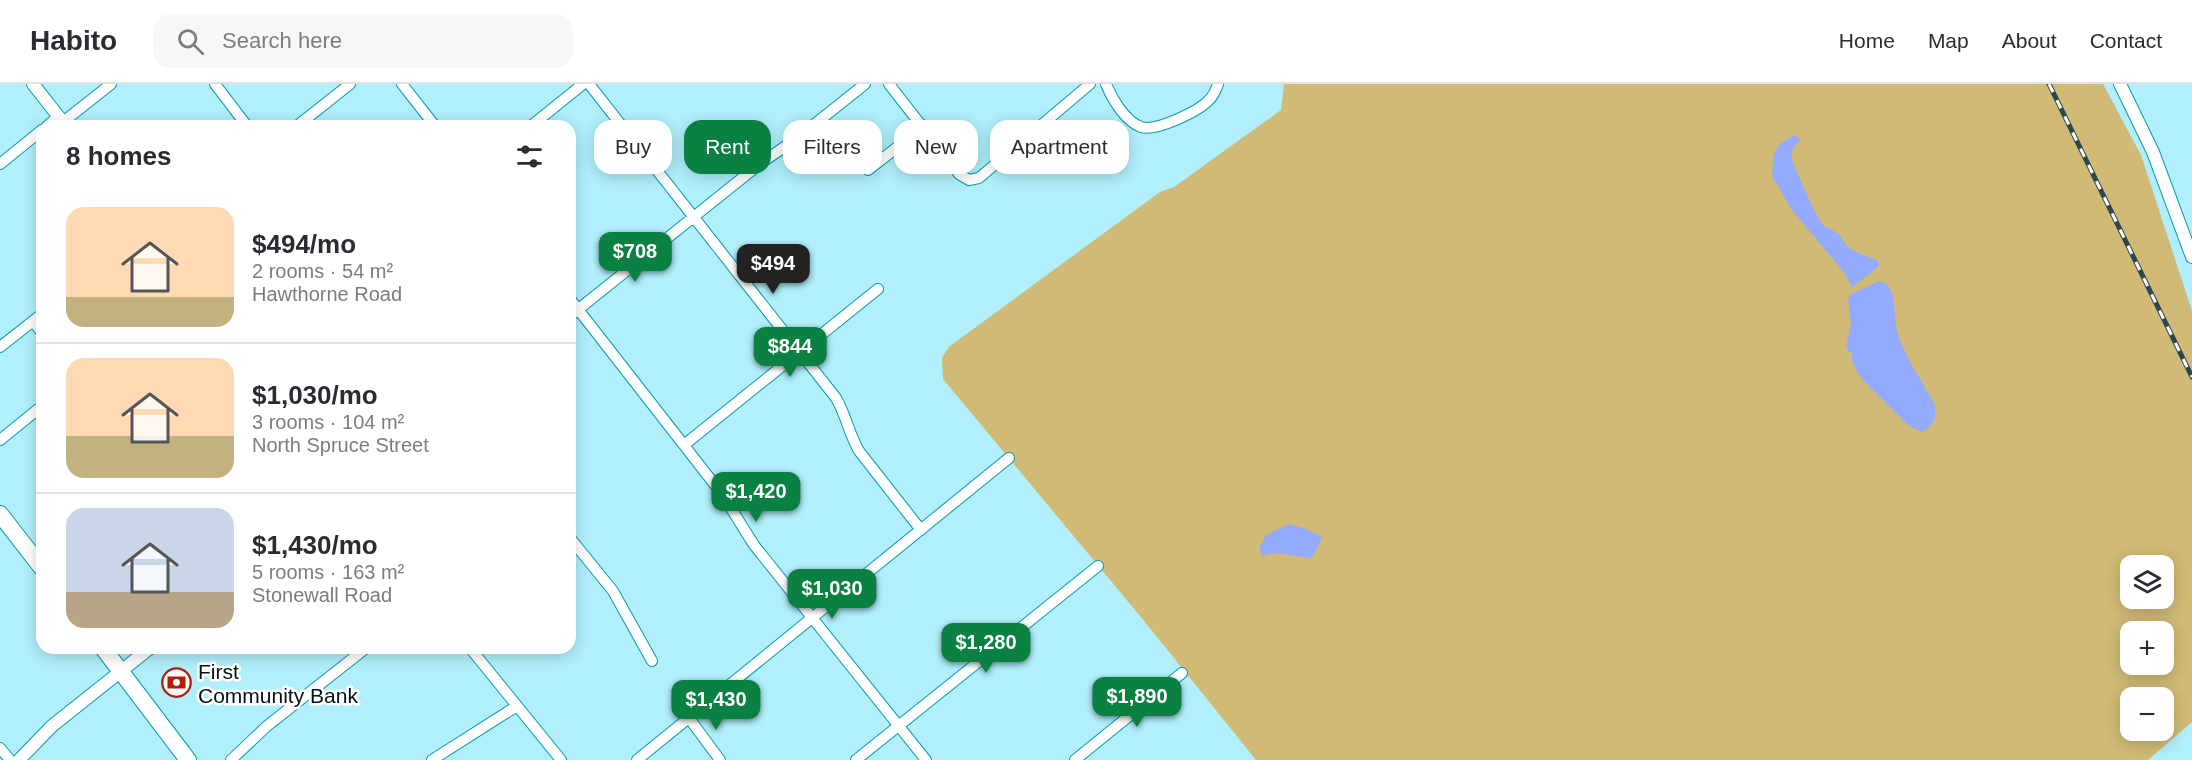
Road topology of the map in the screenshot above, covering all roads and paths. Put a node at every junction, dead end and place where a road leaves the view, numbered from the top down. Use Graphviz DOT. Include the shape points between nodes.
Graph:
graph roads {
  1 [pos="33,84"];
  2 [pos="111,84"];
  3 [pos="215,84"];
  4 [pos="350,84"];
  5 [pos="402,84"];
  6 [pos="583,84"];
  7 [pos="589,84"];
  8 [pos="865,84"];
  9 [pos="889,84"];
  10 [pos="1090,84"];
  11 [pos="1106,84"];
  12 [pos="1218,84"];
  13 [pos="2120,84"];
  14 [pos="62,120"];
  15 [pos="64,120"];
  16 [pos="242,120"];
  17 [pos="305,120"];
  18 [pos="430,120"];
  19 [pos="538,120"];
  20 [pos="918,120"];
  21 [pos="36,135"];
  22 [pos="894,150"];
  23 [pos="882,159"];
  24 [pos="0,164"];
  25 [pos="959,174"];
  26 [pos="693,217"];
  27 [pos="2192,257"];
  28 [pos="878,289"];
  29 [pos="576,311"];
  30 [pos="576,315"];
  31 [pos="36,319"];
  32 [pos="33,321"];
  33 [pos="36,325"];
  34 [pos="0,347"];
  35 [pos="800,352"];
  36 [pos="36,411"];
  37 [pos="0,440"];
  38 [pos="684,445"];
  39 [pos="1009,458"];
  40 [pos="0,514"];
  41 [pos="921,530"];
  42 [pos="576,546"];
  43 [pos="36,559"];
  44 [pos="1098,566"];
  45 [pos="812,618"];
  46 [pos="107,654"];
  47 [pos="142,654"];
  48 [pos="358,654"];
  49 [pos="475,654"];
  50 [pos="652,661"];
  51 [pos="120,672"];
  52 [pos="1182,673"];
  53 [pos="517,706"];
  54 [pos="689,718"];
  55 [pos="899,726"];
  56 [pos="0,748"];
  57 [pos="10,760"];
  58 [pos="19,760"];
  59 [pos="188,760"];
  60 [pos="231,760"];
  61 [pos="432,760"];
  62 [pos="561,760"];
  63 [pos="637,760"];
  64 [pos="720,760"];
  65 [pos="856,760"];
  66 [pos="926,760"];
  67 [pos="1075,760"];
  1 -- 14 [label="street"];
  2 -- 15 [label="street"];
  3 -- 16 [label="street"];
  4 -- 17 [label="street"];
  5 -- 18 [label="street"];
  6 -- 19 [label="street"];
  7 -- 26 [label="street"];
  8 -- 26 [label="street"];
  9 -- 20 [label="street"];
  10 -- 25 [label="street" via="979,178 966,179"];
  11 -- 12 [label="street" via="1131,120 1149,128 1203,105"];
  13 -- 27 [label="street" via="2153,152"];
  21 -- 24 [label="street"];
  22 -- 23 [label="street"];
  26 -- 29 [label="street"];
  26 -- 35 [label="street"];
  28 -- 35 [label="street"];
  30 -- 38 [label="street"];
  31 -- 32 [label="street"];
  32 -- 33 [label="street"];
  32 -- 34 [label="street"];
  35 -- 38 [label="street"];
  35 -- 41 [label="street" via="839,404 859,451"];
  36 -- 37 [label="street"];
  38 -- 45 [label="street" via="722,494 754,545"];
  39 -- 41 [label="street"];
  40 -- 43 [label="main road"];
  41 -- 45 [label="street"];
  42 -- 50 [label="street" via="612,591"];
  44 -- 55 [label="street"];
  45 -- 54 [label="street"];
  45 -- 55 [label="street"];
  46 -- 51 [label="main road"];
  47 -- 51 [label="street"];
  48 -- 60 [label="street" via="267,726"];
  49 -- 53 [label="street"];
  51 -- 58 [label="street" via="52,726"];
  51 -- 59 [label="main road"];
  52 -- 67 [label="street"];
  53 -- 61 [label="street"];
  53 -- 62 [label="street"];
  54 -- 63 [label="street"];
  54 -- 64 [label="street"];
  55 -- 65 [label="street"];
  55 -- 66 [label="street"];
  56 -- 57 [label="street"];
}
